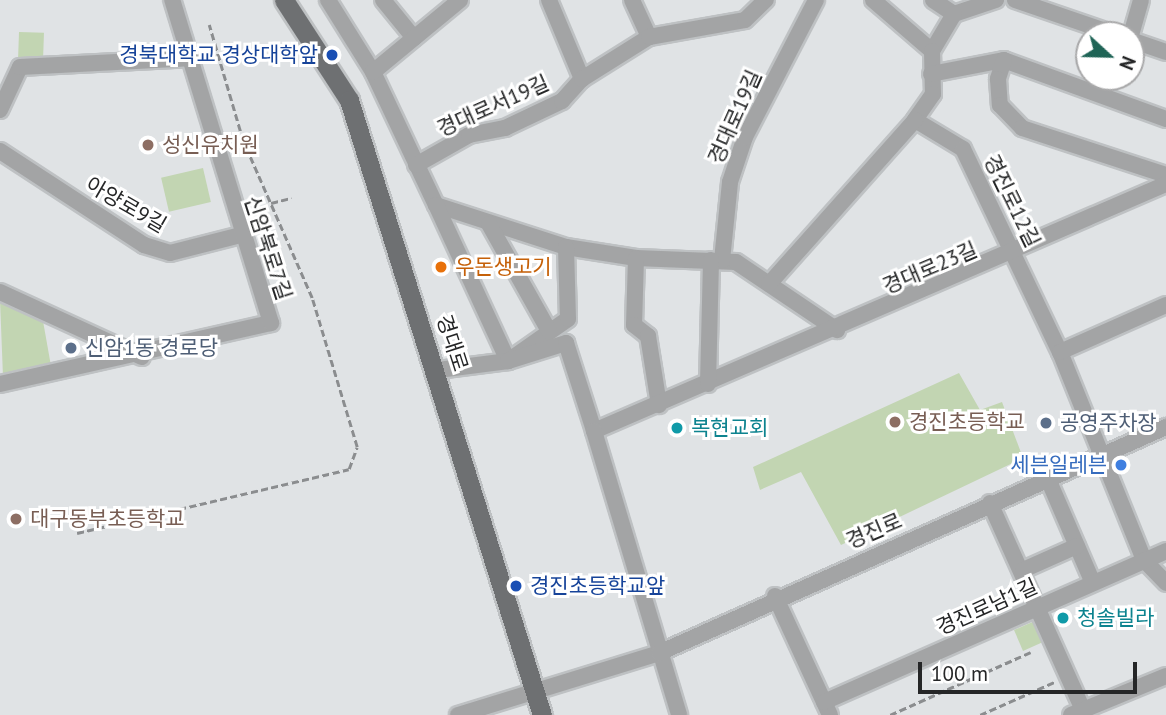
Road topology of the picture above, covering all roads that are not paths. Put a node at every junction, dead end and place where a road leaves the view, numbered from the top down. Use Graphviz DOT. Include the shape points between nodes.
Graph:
graph roads {
  1 [pos="172,0"];
  2 [pos="284,0"];
  3 [pos="328,0"];
  4 [pos="383,0"];
  5 [pos="460,0"];
  6 [pos="549,0"];
  7 [pos="632,0"];
  8 [pos="766,0"];
  9 [pos="816,0"];
  10 [pos="873,0"];
  11 [pos="933,0"];
  12 [pos="996,0"];
  13 [pos="1015,0"];
  14 [pos="1141,0"];
  15 [pos="954,14"];
  16 [pos="1076,21"];
  17 [pos="1135,21"];
  18 [pos="414,37"];
  19 [pos="649,37"];
  20 [pos="1145,43"];
  21 [pos="932,51"];
  22 [pos="1166,52"];
  23 [pos="189,58"];
  24 [pos="1004,60"];
  25 [pos="373,72"];
  26 [pos="931,74"];
  27 [pos="582,79"];
  28 [pos="0,110"];
  29 [pos="1166,119"];
  30 [pos="915,120"];
  31 [pos="0,151"];
  32 [pos="416,165"];
  33 [pos="1166,175"];
  34 [pos="1166,184"];
  35 [pos="436,205"];
  36 [pos="489,224"];
  37 [pos="241,235"];
  38 [pos="566,247"];
  39 [pos="1015,254"];
  40 [pos="636,258"];
  41 [pos="716,260"];
  42 [pos="769,284"];
  43 [pos="0,292"];
  44 [pos="1166,304"];
  45 [pos="837,330"];
  46 [pos="549,331"];
  47 [pos="1060,352"];
  48 [pos="142,357"];
  49 [pos="508,361"];
  50 [pos="438,370"];
  51 [pos="0,384"];
  52 [pos="708,384"];
  53 [pos="659,405"];
  54 [pos="1166,427"];
  55 [pos="594,431"];
  56 [pos="1099,456"];
  57 [pos="1048,479"];
  58 [pos="990,503"];
  59 [pos="1077,546"];
  60 [pos="1166,551"];
  61 [pos="1144,561"];
  62 [pos="1023,570"];
  63 [pos="1093,583"];
  64 [pos="1166,583"];
  65 [pos="775,596"];
  66 [pos="1041,606"];
  67 [pos="659,653"];
  68 [pos="1166,676"];
  69 [pos="535,694"];
  70 [pos="827,709"];
  71 [pos="1077,713"];
  72 [pos="458,715"];
  73 [pos="542,715"];
  74 [pos="679,715"];
  1 -- 23 [label="street, 신암북로7길"];
  2 -- 50 [label="main road, 경대로" via="349,100"];
  3 -- 25 [label="street"];
  4 -- 18 [label="street"];
  5 -- 18 [label="street"];
  6 -- 27 [label="street"];
  7 -- 19 [label="street"];
  8 -- 19 [label="street, 경대로서19길" via="744,20"];
  9 -- 41 [label="street, 경대로19길" via="745,136 730,182"];
  10 -- 21 [label="street"];
  11 -- 15 [label="street"];
  12 -- 15 [label="street"];
  13 -- 16 [label="street"];
  14 -- 17 [label="street"];
  15 -- 21 [label="street"];
  18 -- 25 [label="street"];
  19 -- 27 [label="street, 경대로서19길"];
  20 -- 22 [label="street"];
  21 -- 26 [label="street"];
  23 -- 28 [label="street" via="20,67"];
  23 -- 37 [label="street, 신암북로7길"];
  24 -- 26 [label="street"];
  24 -- 29 [label="street"];
  24 -- 33 [label="street" via="1000,105 1022,128"];
  25 -- 32 [label="street"];
  26 -- 30 [label="street" via="933,94"];
  27 -- 32 [label="street, 경대로서19길" via="562,101 505,128 469,135"];
  30 -- 39 [label="street, 경진로12길" via="963,149"];
  30 -- 42 [label="street"];
  31 -- 37 [label="street, 아양로9길" via="144,245 170,253"];
  32 -- 35 [label="street"];
  34 -- 39 [label="street, 경대로23길"];
  35 -- 36 [label="street"];
  35 -- 49 [label="street"];
  36 -- 38 [label="street"];
  36 -- 46 [label="street"];
  37 -- 48 [label="street, 신암북로7길" via="271,323"];
  38 -- 40 [label="street"];
  38 -- 46 [label="street" via="568,319"];
  39 -- 45 [label="street, 경대로23길"];
  39 -- 47 [label="street, 경진로12길"];
  40 -- 41 [label="street"];
  40 -- 53 [label="street" via="634,325 648,336"];
  41 -- 42 [label="street" via="736,262"];
  41 -- 52 [label="street, 경대로19길"];
  42 -- 45 [label="street"];
  43 -- 48 [label="street"];
  44 -- 47 [label="street"];
  45 -- 52 [label="street, 경대로23길"];
  46 -- 49 [label="street"];
  47 -- 56 [label="street, 경진로12길"];
  48 -- 51 [label="street, 신암북로7길"];
  49 -- 50 [label="street"];
  49 -- 55 [label="street" via="566,343"];
  50 -- 69 [label="main road, 경대로"];
  52 -- 53 [label="street, 경대로23길"];
  53 -- 55 [label="street, 경대로23길"];
  54 -- 56 [label="street, 경진로"];
  55 -- 67 [label="street"];
  56 -- 57 [label="street, 경진로"];
  56 -- 61 [label="street, 경진로12길"];
  57 -- 58 [label="street, 경진로"];
  57 -- 59 [label="street"];
  58 -- 62 [label="street"];
  58 -- 65 [label="street, 경진로"];
  59 -- 62 [label="street"];
  59 -- 63 [label="street"];
  60 -- 61 [label="street, 경진로남1길"];
  61 -- 63 [label="street, 경진로남1길"];
  61 -- 64 [label="street"];
  62 -- 66 [label="street"];
  63 -- 66 [label="street, 경진로남1길"];
  65 -- 67 [label="street, 경진로"];
  65 -- 70 [label="street"];
  66 -- 70 [label="street, 경진로남1길"];
  66 -- 71 [label="street"];
  67 -- 69 [label="street, 경진로"];
  67 -- 74 [label="street"];
  68 -- 71 [label="street"];
  69 -- 72 [label="street, 경진로"];
  69 -- 73 [label="main road, 경대로"];
}
